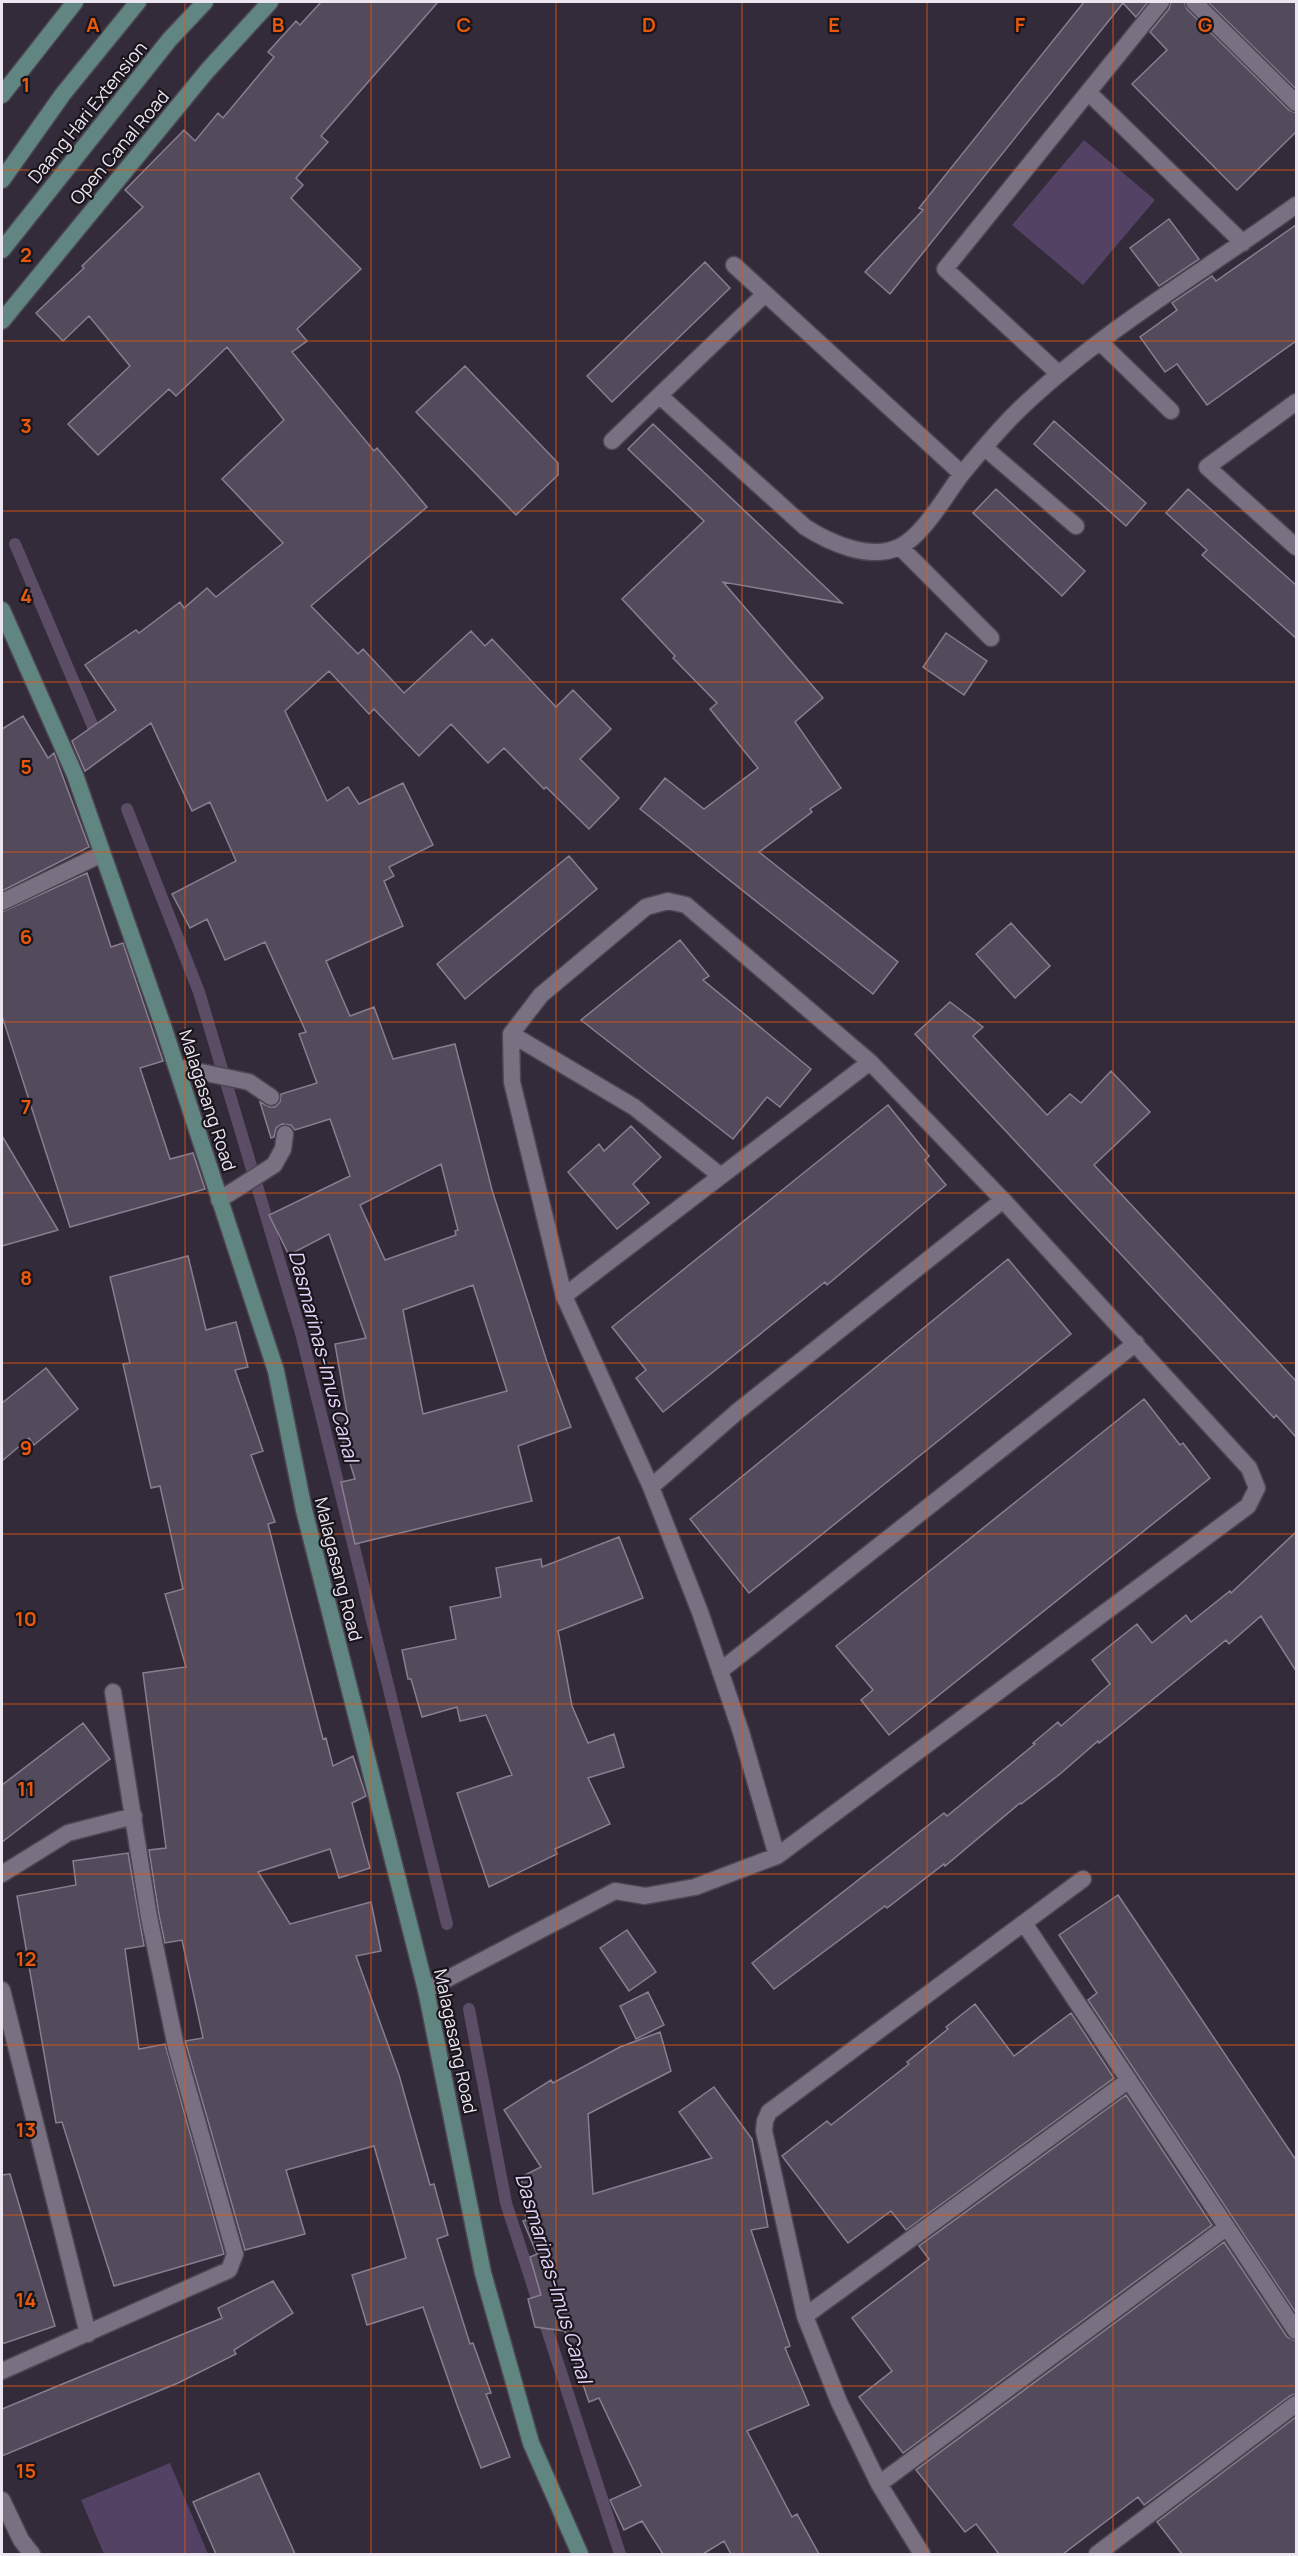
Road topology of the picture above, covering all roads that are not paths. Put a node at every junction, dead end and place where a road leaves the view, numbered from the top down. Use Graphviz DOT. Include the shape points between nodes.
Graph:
graph roads {
  1 [pos="75,2"];
  2 [pos="138,2"];
  3 [pos="206,2"];
  4 [pos="270,2"];
  5 [pos="1161,2"];
  6 [pos="1194,2"];
  7 [pos="1088,92"];
  8 [pos="2,95"];
  9 [pos="1296,103"];
  10 [pos="2,180"];
  11 [pos="1296,205"];
  12 [pos="1243,243"];
  13 [pos="2,250"];
  14 [pos="734,265"];
  15 [pos="765,294"];
  16 [pos="2,321"];
  17 [pos="1100,342"];
  18 [pos="1058,373"];
  19 [pos="660,396"];
  20 [pos="1296,402"];
  21 [pos="1170,411"];
  22 [pos="612,441"];
  23 [pos="985,448"];
  24 [pos="962,474"];
  25 [pos="1076,526"];
  26 [pos="900,547"];
  27 [pos="1296,547"];
  28 [pos="2,610"];
  29 [pos="991,638"];
  30 [pos="102,854"];
  31 [pos="2,902"];
  32 [pos="511,1034"];
  33 [pos="870,1062"];
  34 [pos="177,1067"];
  35 [pos="271,1097"];
  36 [pos="285,1134"];
  37 [pos="721,1176"];
  38 [pos="219,1200"];
  39 [pos="1003,1200"];
  40 [pos="564,1296"];
  41 [pos="1136,1343"];
  42 [pos="651,1487"];
  43 [pos="720,1671"];
  44 [pos="113,1692"];
  45 [pos="134,1816"];
  46 [pos="777,1856"];
  47 [pos="2,1874"];
  48 [pos="1083,1879"];
  49 [pos="1024,1923"];
  50 [pos="2,1990"];
  51 [pos="426,1990"];
  52 [pos="1129,2080"];
  53 [pos="1227,2227"];
  54 [pos="805,2316"];
  55 [pos="1296,2331"];
  56 [pos="88,2334"];
  57 [pos="2,2372"];
  58 [pos="1296,2404"];
  59 [pos="879,2484"];
  60 [pos="2,2500"];
  61 [pos="32,2554"];
  62 [pos="580,2554"];
  63 [pos="922,2554"];
  64 [pos="1097,2554"];
  1 -- 8 [label="main road"];
  2 -- 10 [label="main road, Daang Hari Extension" via="63,94"];
  3 -- 13 [label="main road, Daang Hari Extension" via="127,92"];
  4 -- 16 [label="main road, Open Canal Road" via="207,71"];
  5 -- 7 [label="street"];
  6 -- 9 [label="street"];
  7 -- 12 [label="street"];
  7 -- 18 [label="street" via="945,269"];
  11 -- 12 [label="street"];
  12 -- 17 [label="street"];
  14 -- 15 [label="street"];
  15 -- 19 [label="street"];
  15 -- 24 [label="street"];
  17 -- 18 [label="street"];
  17 -- 21 [label="street"];
  18 -- 23 [label="street"];
  19 -- 22 [label="street"];
  19 -- 26 [label="street" via="805,527 826,540 876,552"];
  20 -- 27 [label="street" via="1207,467"];
  23 -- 24 [label="street"];
  23 -- 25 [label="street"];
  24 -- 26 [label="street" via="917,532"];
  26 -- 29 [label="street"];
  28 -- 30 [label="main road, Malagasang Road" via="75,775"];
  30 -- 31 [label="street"];
  30 -- 34 [label="main road, Malagasang Road"];
  32 -- 33 [label="street" via="541,995 646,907 668,902 686,905"];
  32 -- 37 [label="street" via="634,1107"];
  32 -- 40 [label="street" via="512,1082"];
  33 -- 37 [label="street"];
  33 -- 39 [label="street"];
  34 -- 35 [label="street" via="249,1082"];
  34 -- 38 [label="main road, Malagasang Road"];
  36 -- 38 [label="street" via="283,1149 274,1165"];
  37 -- 40 [label="street"];
  38 -- 51 [label="main road, Malagasang Road" via="276,1371 304,1510"];
  39 -- 41 [label="street"];
  39 -- 42 [label="street" via="738,1411"];
  40 -- 42 [label="street"];
  41 -- 43 [label="street"];
  41 -- 46 [label="street" via="1249,1468 1257,1488 1248,1506"];
  42 -- 43 [label="street"];
  43 -- 46 [label="street"];
  44 -- 45 [label="street"];
  45 -- 47 [label="street" via="68,1833"];
  45 -- 56 [label="street" via="149,1917 176,2047 236,2254 228,2270"];
  46 -- 51 [label="street" via="695,1887 645,1896 615,1891"];
  48 -- 49 [label="street"];
  49 -- 52 [label="street"];
  49 -- 54 [label="street" via="768,2112 764,2131"];
  50 -- 56 [label="street"];
  51 -- 62 [label="main road, Malagasang Road" via="483,2272 531,2443"];
  52 -- 53 [label="street"];
  52 -- 54 [label="street"];
  53 -- 55 [label="street"];
  53 -- 59 [label="street"];
  54 -- 59 [label="street" via="839,2402"];
  56 -- 57 [label="street"];
  58 -- 64 [label="street"];
  59 -- 63 [label="street"];
  60 -- 61 [label="street"];
}
